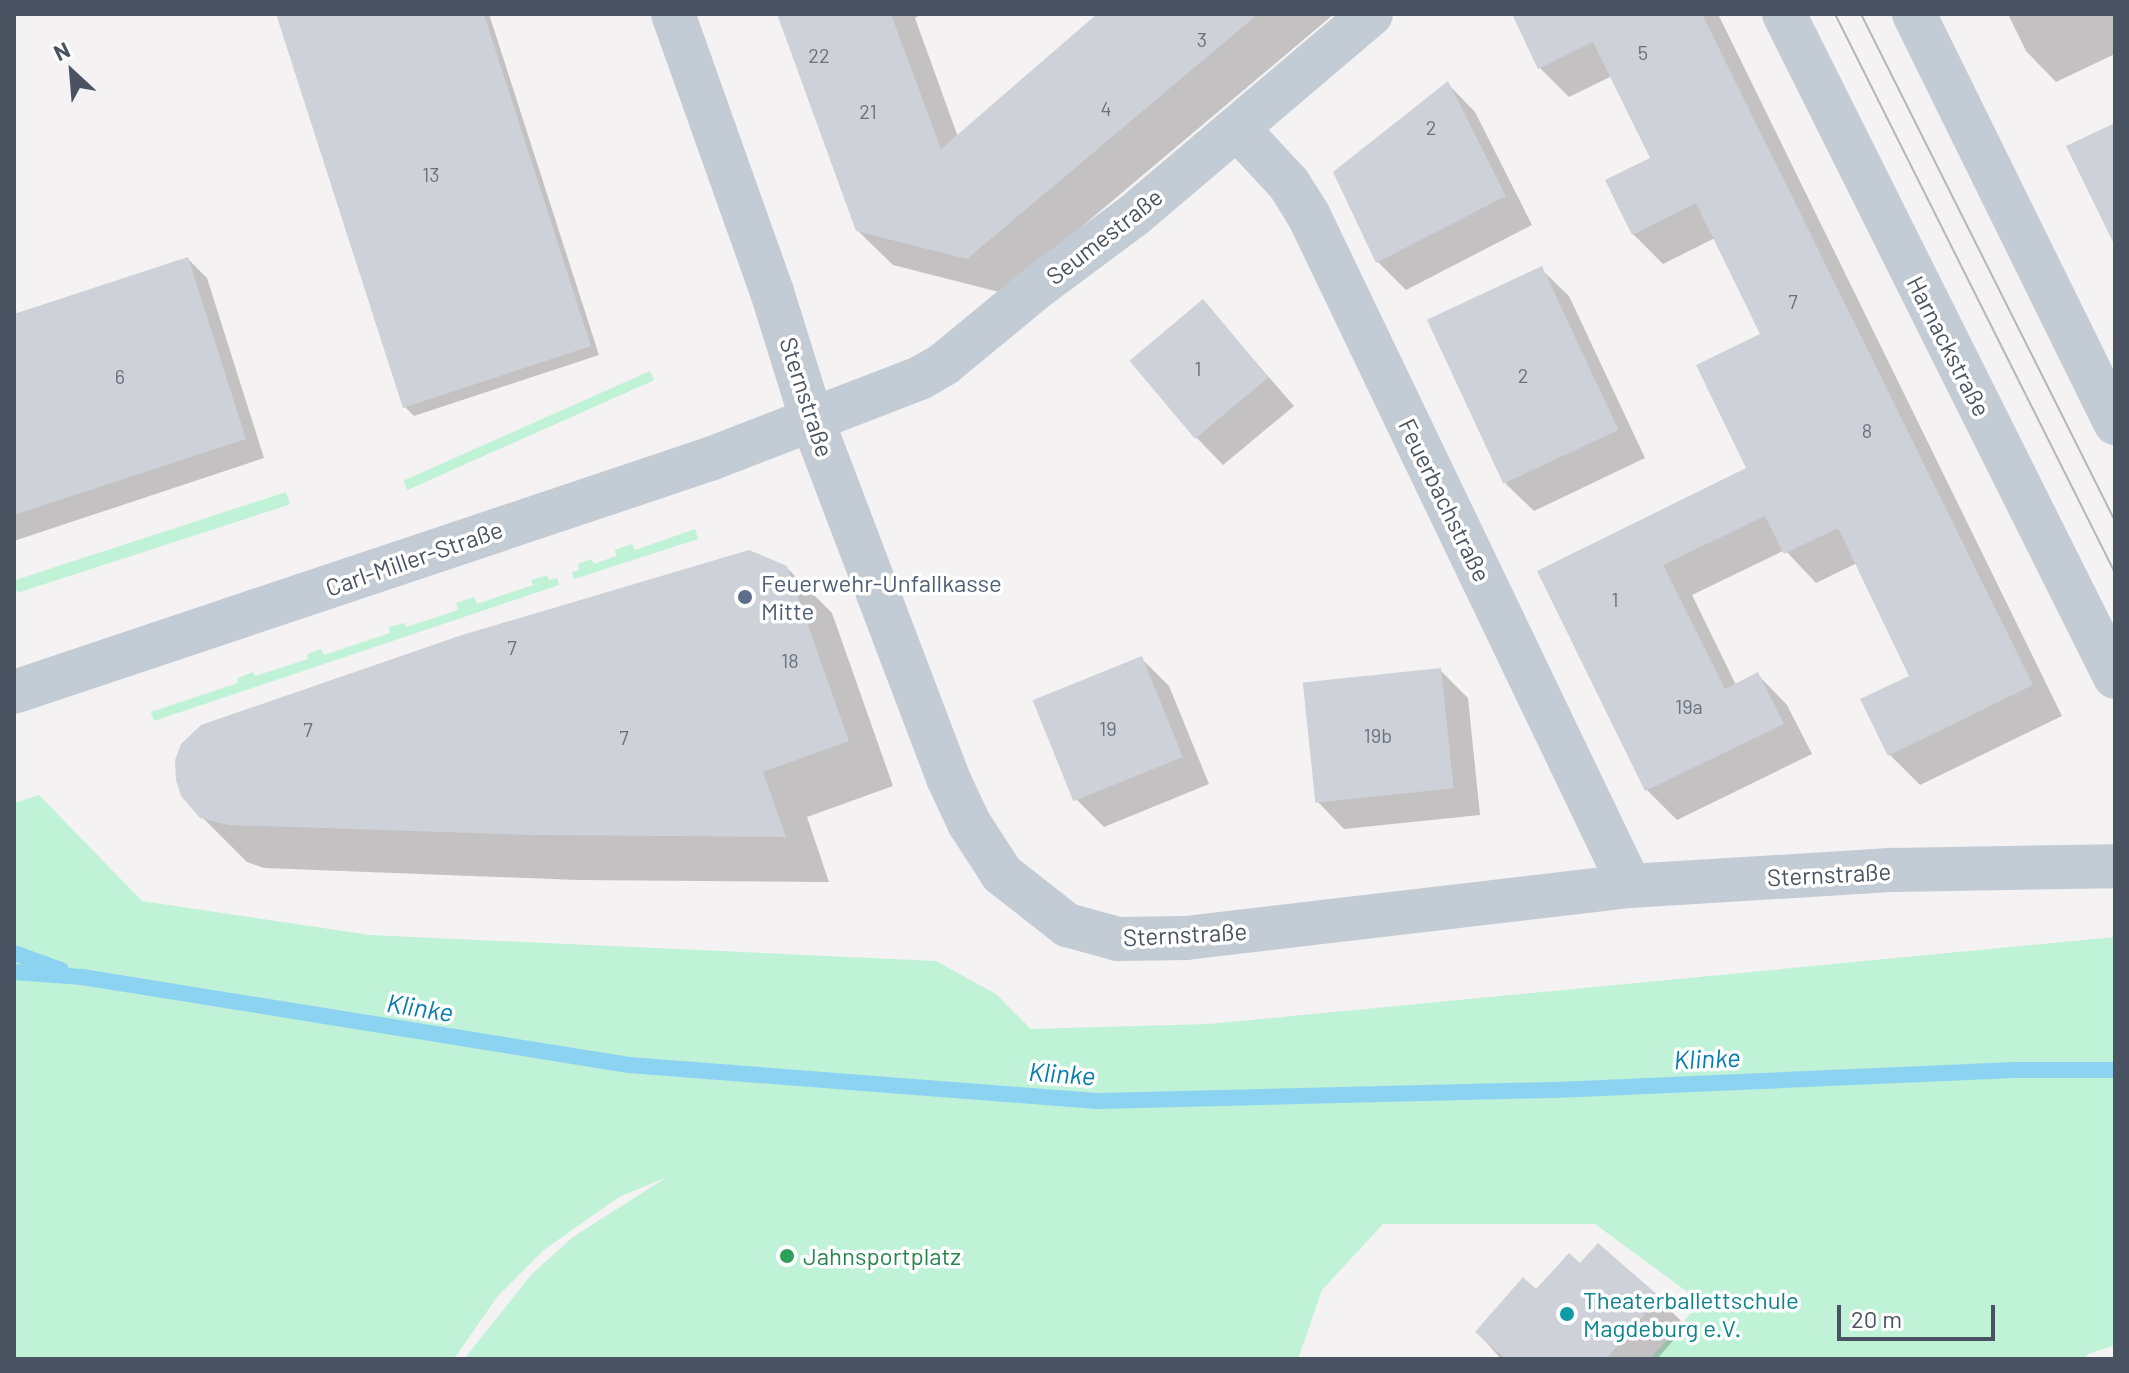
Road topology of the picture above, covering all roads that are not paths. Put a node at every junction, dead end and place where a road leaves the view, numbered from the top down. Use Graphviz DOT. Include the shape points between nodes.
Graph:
graph roads {
  1 [pos="673,14"];
  2 [pos="1371,14"];
  3 [pos="1784,14"];
  4 [pos="1914,14"];
  5 [pos="1238,129"];
  6 [pos="2102,368"];
  7 [pos="811,417"];
  8 [pos="2115,423"];
  9 [pos="2115,677"];
  10 [pos="14,692"];
  11 [pos="2115,866"];
  12 [pos="1630,886"];
  1 -- 7 [label="street, Sternstraße"];
  2 -- 5 [label="street, Seumestraße"];
  3 -- 9 [label="street, Harnackstraße"];
  4 -- 6 [label="street"];
  5 -- 7 [label="street, Seumestraße" via="944,364 920,378"];
  5 -- 12 [label="street, Feuerbachstraße" via="1289,184 1308,214"];
  6 -- 8 [label="street"];
  7 -- 10 [label="street, Carl-Miller-Straße" via="710,459"];
  7 -- 12 [label="street, Sternstraße" via="969,823 1002,874 1067,925 1118,939 1186,938"];
  11 -- 12 [label="street, Sternstraße" via="1895,870"];
}
